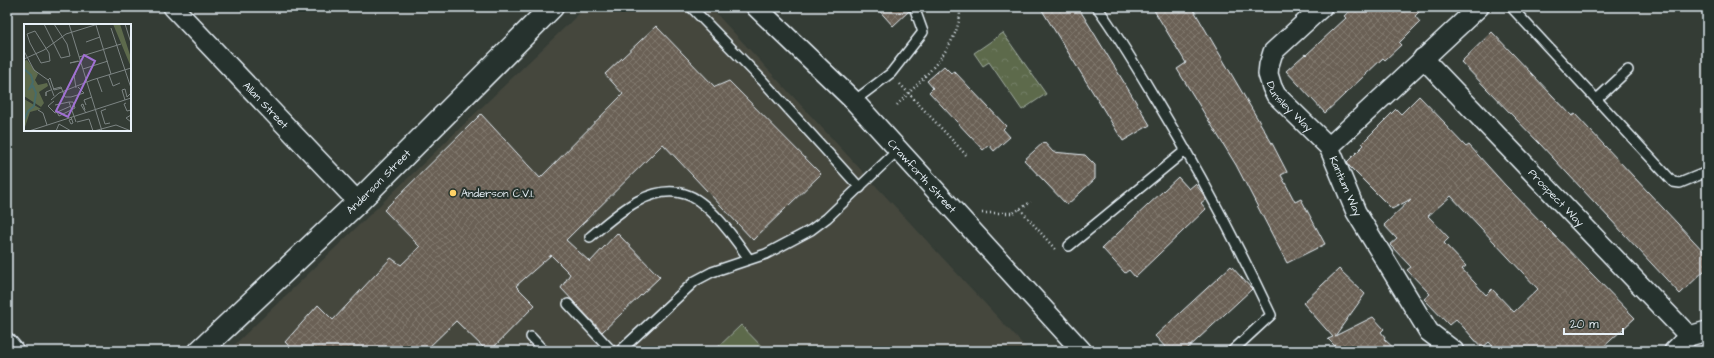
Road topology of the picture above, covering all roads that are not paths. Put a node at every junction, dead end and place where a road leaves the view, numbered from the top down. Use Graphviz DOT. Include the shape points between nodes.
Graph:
graph roads {
  1 [pos="173,7"];
  2 [pos="552,7"];
  3 [pos="691,7"];
  4 [pos="756,7"];
  5 [pos="914,7"];
  6 [pos="1097,7"];
  7 [pos="1322,7"];
  8 [pos="1479,7"];
  9 [pos="1511,7"];
  10 [pos="1423,58"];
  11 [pos="1628,70"];
  12 [pos="1596,99"];
  13 [pos="854,101"];
  14 [pos="1329,147"];
  15 [pos="898,150"];
  16 [pos="1186,150"];
  17 [pos="1707,172"];
  18 [pos="860,188"];
  19 [pos="358,202"];
  20 [pos="590,237"];
  21 [pos="1069,246"];
  22 [pos="749,259"];
  23 [pos="568,304"];
  24 [pos="1707,331"];
  25 [pos="1689,336"];
  26 [pos="531,337"];
  27 [pos="7,343"];
  28 [pos="14,351"];
  29 [pos="200,351"];
  30 [pos="544,351"];
  31 [pos="612,351"];
  32 [pos="620,351"];
  33 [pos="1082,351"];
  34 [pos="1232,351"];
  35 [pos="1454,351"];
  36 [pos="1674,351"];
  1 -- 19 [label="street, Allan Street"];
  2 -- 19 [label="main road, Anderson Street"];
  3 -- 18 [label="lane"];
  4 -- 13 [label="street, Crawforth Street"];
  5 -- 13 [label="lane" via="923,32 891,73"];
  6 -- 16 [label="lane" via="1117,34"];
  7 -- 14 [label="street, Dunsley Way" via="1273,52 1268,74 1276,94"];
  8 -- 10 [label="street, Kantium Way"];
  9 -- 12 [label="lane"];
  10 -- 14 [label="street, Kantium Way"];
  10 -- 25 [label="street, Prospect Way"];
  11 -- 12 [label="lane"];
  12 -- 17 [label="lane" via="1673,182 1680,183"];
  13 -- 15 [label="street, Crawforth Street"];
  14 -- 35 [label="street, Kantium Way" via="1356,212 1429,332"];
  15 -- 18 [label="lane"];
  15 -- 33 [label="street, Crawforth Street"];
  16 -- 21 [label="lane"];
  16 -- 34 [label="lane" via="1247,264 1271,315"];
  18 -- 22 [label="lane" via="811,230 766,254"];
  19 -- 29 [label="main road, Anderson Street"];
  20 -- 22 [label="lane" via="636,202 654,194 672,192 686,194 712,213"];
  22 -- 32 [label="lane" via="695,281"];
  23 -- 31 [label="lane"];
  24 -- 25 [label="street"];
  25 -- 36 [label="street"];
  26 -- 30 [label="lane"];
  27 -- 28 [label="street"];
}
